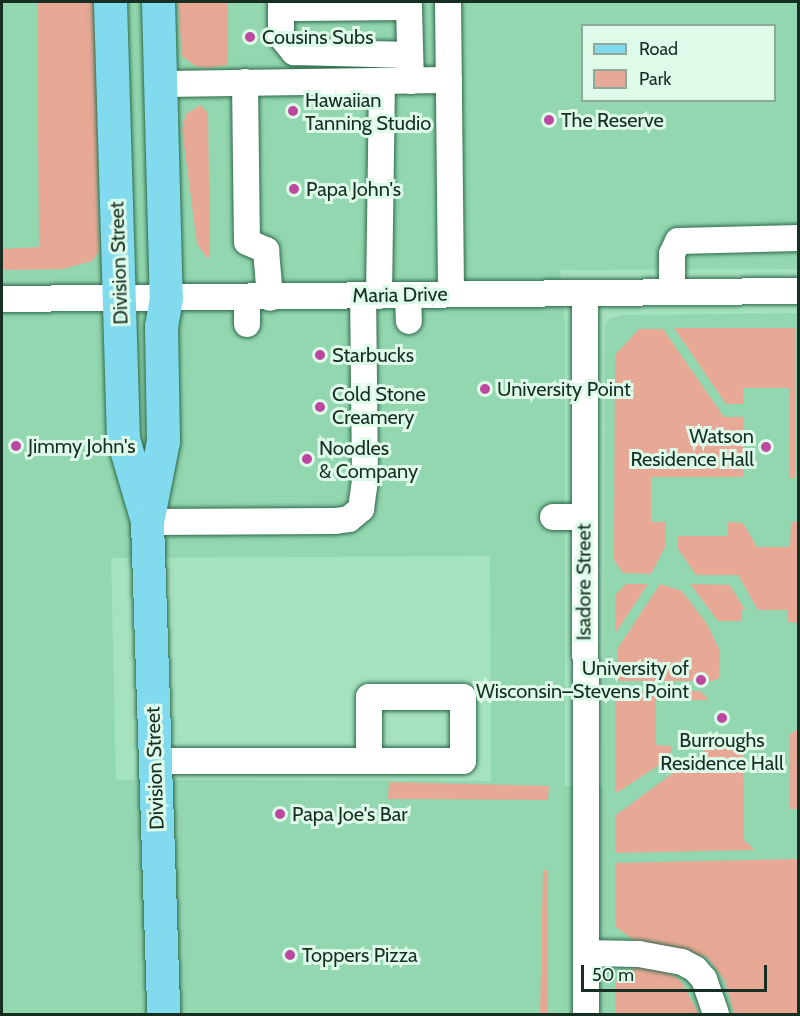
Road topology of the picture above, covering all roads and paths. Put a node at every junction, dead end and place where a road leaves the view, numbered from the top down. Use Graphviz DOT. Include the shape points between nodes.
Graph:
graph roads {
  1 [pos="110,2"];
  2 [pos="158,2"];
  3 [pos="448,2"];
  4 [pos="409,4"];
  5 [pos="289,5"];
  6 [pos="410,55"];
  7 [pos="449,80"];
  8 [pos="382,81"];
  9 [pos="411,81"];
  10 [pos="245,82"];
  11 [pos="161,84"];
  12 [pos="798,238"];
  13 [pos="798,291"];
  14 [pos="672,292"];
  15 [pos="585,293"];
  16 [pos="451,294"];
  17 [pos="371,296"];
  18 [pos="121,298"];
  19 [pos="166,298"];
  20 [pos="258,298"];
  21 [pos="2,300"];
  22 [pos="247,324"];
  23 [pos="553,517"];
  24 [pos="585,517"];
  25 [pos="147,522"];
  26 [pos="369,760"];
  27 [pos="155,761"];
  28 [pos="586,953"];
  29 [pos="163,1014"];
  30 [pos="586,1014"];
  31 [pos="716,1014"];
  1 -- 18 [label="main road, Division Street"];
  2 -- 11 [label="main road, Division Street"];
  3 -- 7 [label="street"];
  4 -- 5 [label="street"];
  4 -- 6 [label="street"];
  5 -- 6 [label="street" via="281,36 294,52"];
  6 -- 9 [label="street"];
  7 -- 9 [label="street"];
  7 -- 16 [label="street"];
  8 -- 9 [label="street"];
  8 -- 10 [label="street"];
  8 -- 17 [label="street"];
  10 -- 11 [label="street"];
  10 -- 20 [label="street" via="247,242 266,250"];
  11 -- 19 [label="main road, Division Street"];
  12 -- 14 [label="street" via="678,241 672,254"];
  13 -- 14 [label="street, Maria Drive"];
  14 -- 15 [label="street, Maria Drive"];
  15 -- 16 [label="street, Maria Drive"];
  15 -- 24 [label="street, Isadore Street"];
  16 -- 17 [label="street, Maria Drive" via="408,308"];
  17 -- 20 [label="street, Maria Drive"];
  17 -- 25 [label="street" via="365,497 361,510 349,519"];
  18 -- 19 [label="street, Maria Drive"];
  18 -- 21 [label="street, Maria Drive"];
  18 -- 25 [label="main road, Division Street" via="123,440"];
  19 -- 20 [label="street, Maria Drive"];
  19 -- 25 [label="main road, Division Street" via="161,327 163,441"];
  20 -- 22 [label="street"];
  23 -- 24 [label="street"];
  24 -- 28 [label="street, Isadore Street"];
  25 -- 27 [label="main road, Division Street"];
  26 -- 27 [label="street"];
  27 -- 29 [label="main road, Division Street"];
  28 -- 30 [label="street, Isadore Street"];
  28 -- 31 [label="street" via="639,954 682,962 704,979"];
}
